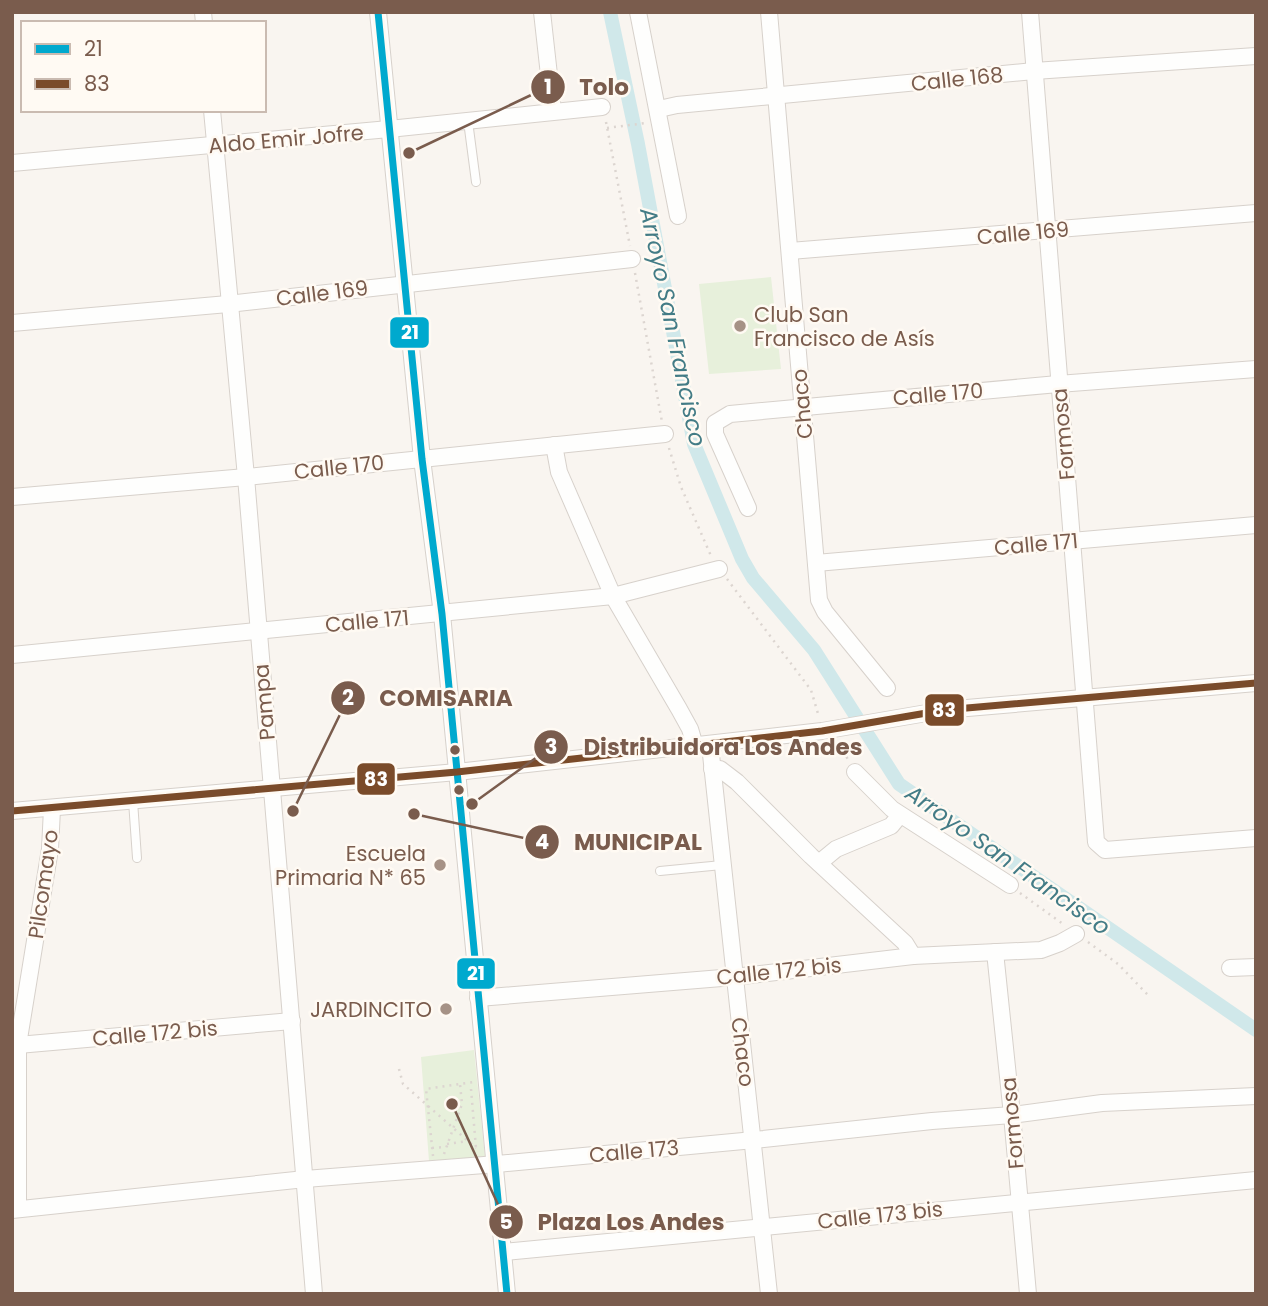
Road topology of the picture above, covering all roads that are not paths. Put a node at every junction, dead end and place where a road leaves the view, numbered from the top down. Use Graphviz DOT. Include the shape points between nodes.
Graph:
graph roads {
  1 [pos="378,12"];
  2 [pos="542,12"];
  3 [pos="638,12"];
  4 [pos="769,12"];
  5 [pos="1030,12"];
  6 [pos="1256,56"];
  7 [pos="1034,71"];
  8 [pos="776,97"];
  9 [pos="602,107"];
  10 [pos="553,111"];
  11 [pos="212,112"];
  12 [pos="655,116"];
  13 [pos="468,121"];
  14 [pos="388,129"];
  15 [pos="215,146"];
  16 [pos="12,163"];
  17 [pos="476,182"];
  18 [pos="1256,213"];
  19 [pos="678,216"];
  20 [pos="1047,231"];
  21 [pos="790,251"];
  22 [pos="632,259"];
  23 [pos="404,283"];
  24 [pos="228,304"];
  25 [pos="12,323"];
  26 [pos="1256,369"];
  27 [pos="1058,384"];
  28 [pos="802,406"];
  29 [pos="664,434"];
  30 [pos="554,445"];
  31 [pos="422,459"];
  32 [pos="246,477"];
  33 [pos="12,497"];
  34 [pos="748,508"];
  35 [pos="1256,525"];
  36 [pos="1073,540"];
  37 [pos="816,563"];
  38 [pos="719,569"];
  39 [pos="613,596"];
  40 [pos="442,614"];
  41 [pos="258,631"];
  42 [pos="12,655"];
  43 [pos="1256,683"];
  44 [pos="887,688"];
  45 [pos="1083,696"];
  46 [pos="703,745"];
  47 [pos="712,769"];
  48 [pos="457,772"];
  49 [pos="856,772"];
  50 [pos="271,787"];
  51 [pos="133,801"];
  52 [pos="52,809"];
  53 [pos="12,811"];
  54 [pos="900,814"];
  55 [pos="1256,838"];
  56 [pos="137,858"];
  57 [pos="819,863"];
  58 [pos="722,865"];
  59 [pos="660,871"];
  60 [pos="1010,885"];
  61 [pos="1076,934"];
  62 [pos="995,952"];
  63 [pos="914,956"];
  64 [pos="1256,967"];
  65 [pos="1230,968"];
  66 [pos="734,977"];
  67 [pos="478,998"];
  68 [pos="292,1021"];
  69 [pos="18,1045"];
  70 [pos="1256,1096"];
  71 [pos="1012,1115"];
  72 [pos="754,1140"];
  73 [pos="490,1165"];
  74 [pos="305,1179"];
  75 [pos="1256,1180"];
  76 [pos="1019,1201"];
  77 [pos="15,1210"];
  78 [pos="762,1226"];
  79 [pos="505,1252"];
  80 [pos="502,1293"];
  81 [pos="314,1294"];
  82 [pos="769,1294"];
  83 [pos="1028,1294"];
  1 -- 14 [label="street"];
  2 -- 10 [label="street"];
  3 -- 12 [label="street"];
  4 -- 8 [label="street, Chaco"];
  5 -- 7 [label="street, Formosa"];
  6 -- 7 [label="street, Calle 168"];
  7 -- 8 [label="street, Calle 168"];
  7 -- 20 [label="street, Formosa"];
  8 -- 12 [label="street, Calle 168" via="677,105"];
  8 -- 21 [label="street, Chaco"];
  9 -- 10 [label="street, Aldo Emir Jofre"];
  10 -- 13 [label="street, Aldo Emir Jofre"];
  11 -- 15 [label="street, Pampa"];
  12 -- 19 [label="street"];
  13 -- 14 [label="street, Aldo Emir Jofre"];
  13 -- 17 [label="lane"];
  14 -- 15 [label="street, Aldo Emir Jofre"];
  14 -- 23 [label="street"];
  15 -- 16 [label="street, Aldo Emir Jofre"];
  15 -- 24 [label="street, Pampa"];
  18 -- 20 [label="street, Calle 169"];
  20 -- 21 [label="street, Calle 169"];
  20 -- 27 [label="street, Formosa"];
  21 -- 28 [label="street, Chaco"];
  22 -- 23 [label="street, Calle 169"];
  23 -- 24 [label="street, Calle 169"];
  23 -- 31 [label="street"];
  24 -- 25 [label="street, Calle 169"];
  24 -- 32 [label="street, Pampa"];
  26 -- 27 [label="street, Calle 170"];
  27 -- 28 [label="street, Calle 170"];
  27 -- 36 [label="street, Formosa"];
  28 -- 34 [label="street, Calle 170" via="730,414 715,423 715,434"];
  28 -- 37 [label="street, Chaco"];
  29 -- 30 [label="street, Calle 170"];
  30 -- 31 [label="street, Calle 170"];
  30 -- 39 [label="street, Chaco" via="559,472"];
  31 -- 32 [label="street, Calle 170"];
  31 -- 40 [label="street"];
  32 -- 33 [label="street, Calle 170"];
  32 -- 41 [label="street, Pampa"];
  35 -- 36 [label="street, Calle 171"];
  36 -- 37 [label="street, Calle 171"];
  36 -- 45 [label="street, Formosa"];
  37 -- 44 [label="street, Chaco" via="821,606"];
  38 -- 39 [label="street, Calle 171"];
  39 -- 40 [label="street, Calle 171"];
  39 -- 46 [label="street, Chaco"];
  40 -- 41 [label="street, Calle 171"];
  40 -- 48 [label="street"];
  41 -- 42 [label="street, Calle 171"];
  41 -- 50 [label="street, Pampa"];
  43 -- 45 [label="street"];
  45 -- 46 [label="street" via="944,710 832,733"];
  45 -- 55 [label="street, Formosa" via="1098,847"];
  46 -- 47 [label="street, Chaco"];
  46 -- 48 [label="street"];
  47 -- 57 [label="street" via="720,769 737,782"];
  47 -- 58 [label="street, Chaco"];
  48 -- 50 [label="street"];
  48 -- 67 [label="street"];
  49 -- 54 [label="street"];
  50 -- 51 [label="street"];
  50 -- 68 [label="street, Pampa"];
  51 -- 52 [label="street"];
  51 -- 56 [label="lane"];
  52 -- 53 [label="street"];
  52 -- 69 [label="street, Pilcomayo" via="50,849"];
  54 -- 57 [label="street" via="891,826 836,849"];
  54 -- 60 [label="street"];
  57 -- 63 [label="street"];
  58 -- 59 [label="lane"];
  58 -- 66 [label="street, Chaco"];
  61 -- 62 [label="street, Calle 172 bis" via="1041,950"];
  62 -- 63 [label="street, Calle 172 bis"];
  62 -- 71 [label="street, Formosa"];
  63 -- 66 [label="street, Calle 172 bis"];
  64 -- 65 [label="street"];
  66 -- 67 [label="street, Calle 172 bis"];
  66 -- 72 [label="street, Chaco"];
  67 -- 73 [label="street" via="478,1081"];
  68 -- 69 [label="street, Calle 172 bis"];
  68 -- 74 [label="street, Pampa"];
  69 -- 77 [label="street, Pilcomayo"];
  70 -- 71 [label="street, Calle 173" via="1115,1102"];
  71 -- 72 [label="street, Calle 173"];
  71 -- 76 [label="street, Formosa"];
  72 -- 73 [label="street, Calle 173"];
  72 -- 78 [label="street, Chaco"];
  73 -- 74 [label="street, Calle 173"];
  73 -- 79 [label="street"];
  74 -- 77 [label="street, Calle 173"];
  74 -- 81 [label="street, Pampa"];
  75 -- 76 [label="street, Calle 173 bis"];
  76 -- 78 [label="street, Calle 173 bis"];
  76 -- 83 [label="street, Formosa"];
  78 -- 79 [label="street, Calle 173 bis"];
  78 -- 82 [label="street, Chaco"];
  79 -- 80 [label="street"];
}
